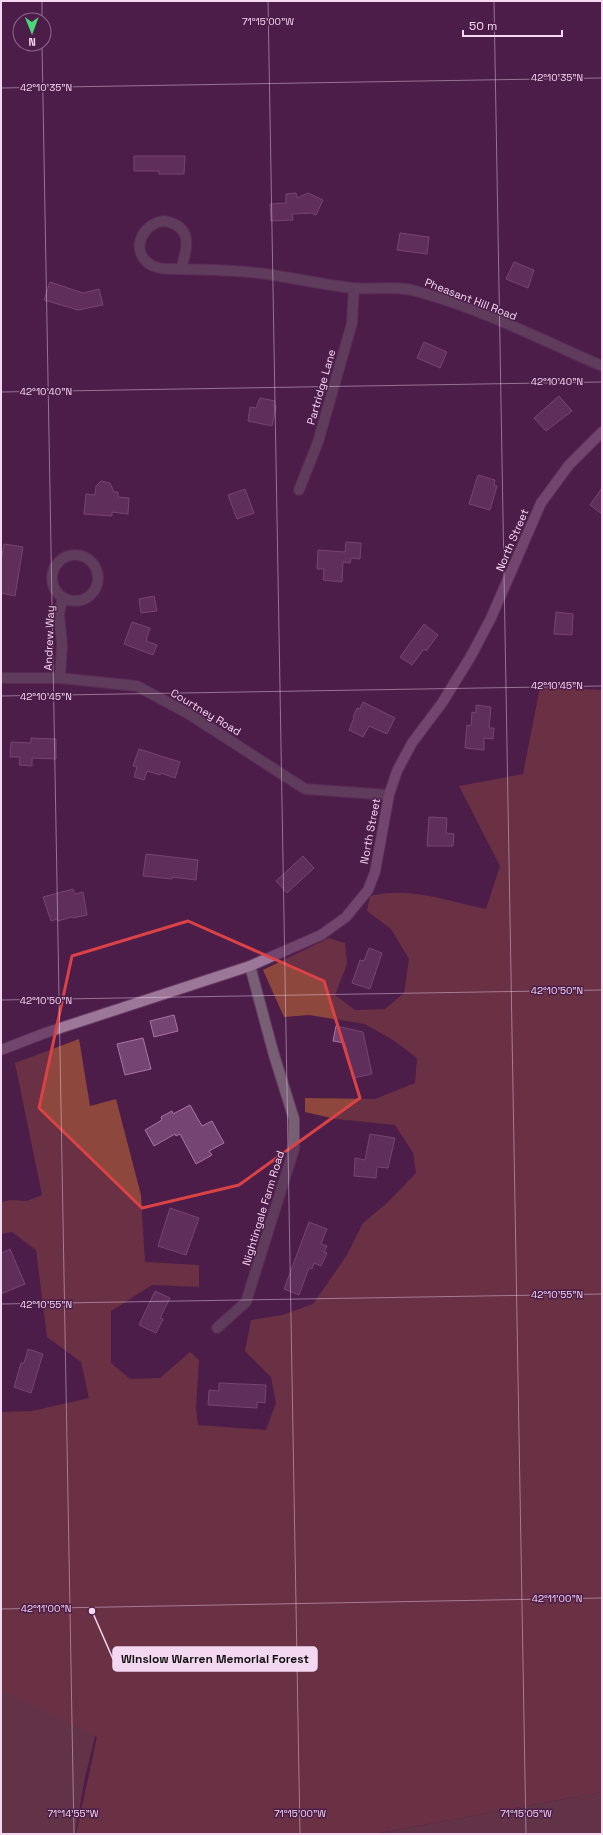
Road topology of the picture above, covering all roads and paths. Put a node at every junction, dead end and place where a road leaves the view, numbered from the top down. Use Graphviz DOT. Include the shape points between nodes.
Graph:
graph roads {
  1 [pos="181,269"];
  2 [pos="354,288"];
  3 [pos="602,366"];
  4 [pos="602,432"];
  5 [pos="299,490"];
  6 [pos="62,597"];
  7 [pos="1,678"];
  8 [pos="60,678"];
  9 [pos="389,795"];
  10 [pos="250,966"];
  11 [pos="1,1050"];
  12 [pos="217,1328"];
  1 -- 1 [label="street, Pheasant Hill Road" via="188,246 183,231 171,222 156,222 149,226 141,238 140,246 141,254 146,261 160,268"];
  1 -- 2 [label="street, Pheasant Hill Road" via="264,274"];
  2 -- 3 [label="street, Pheasant Hill Road" via="393,287 424,293 496,320"];
  2 -- 5 [label="street, Partridge Lane" via="352,323 318,442"];
  4 -- 9 [label="street, North Street" via="570,465 541,503 472,656 412,743"];
  6 -- 6 [label="street, Andrew Way" via="53,585 53,570 57,563 71,555 86,558 92,563 97,576 94,590 83,599 69,600"];
  6 -- 8 [label="street, Andrew Way" via="59,614 62,645"];
  7 -- 8 [label="street, Courtney Road"];
  8 -- 9 [label="street, Courtney Road" via="136,686 189,714 305,789"];
  9 -- 10 [label="street, North Street" via="375,872 368,890 346,917 322,935"];
  10 -- 11 [label="street, North Street" via="45,1033"];
  10 -- 12 [label="street, Nightingale Farm Road" via="294,1119 294,1149 246,1302"];
}
